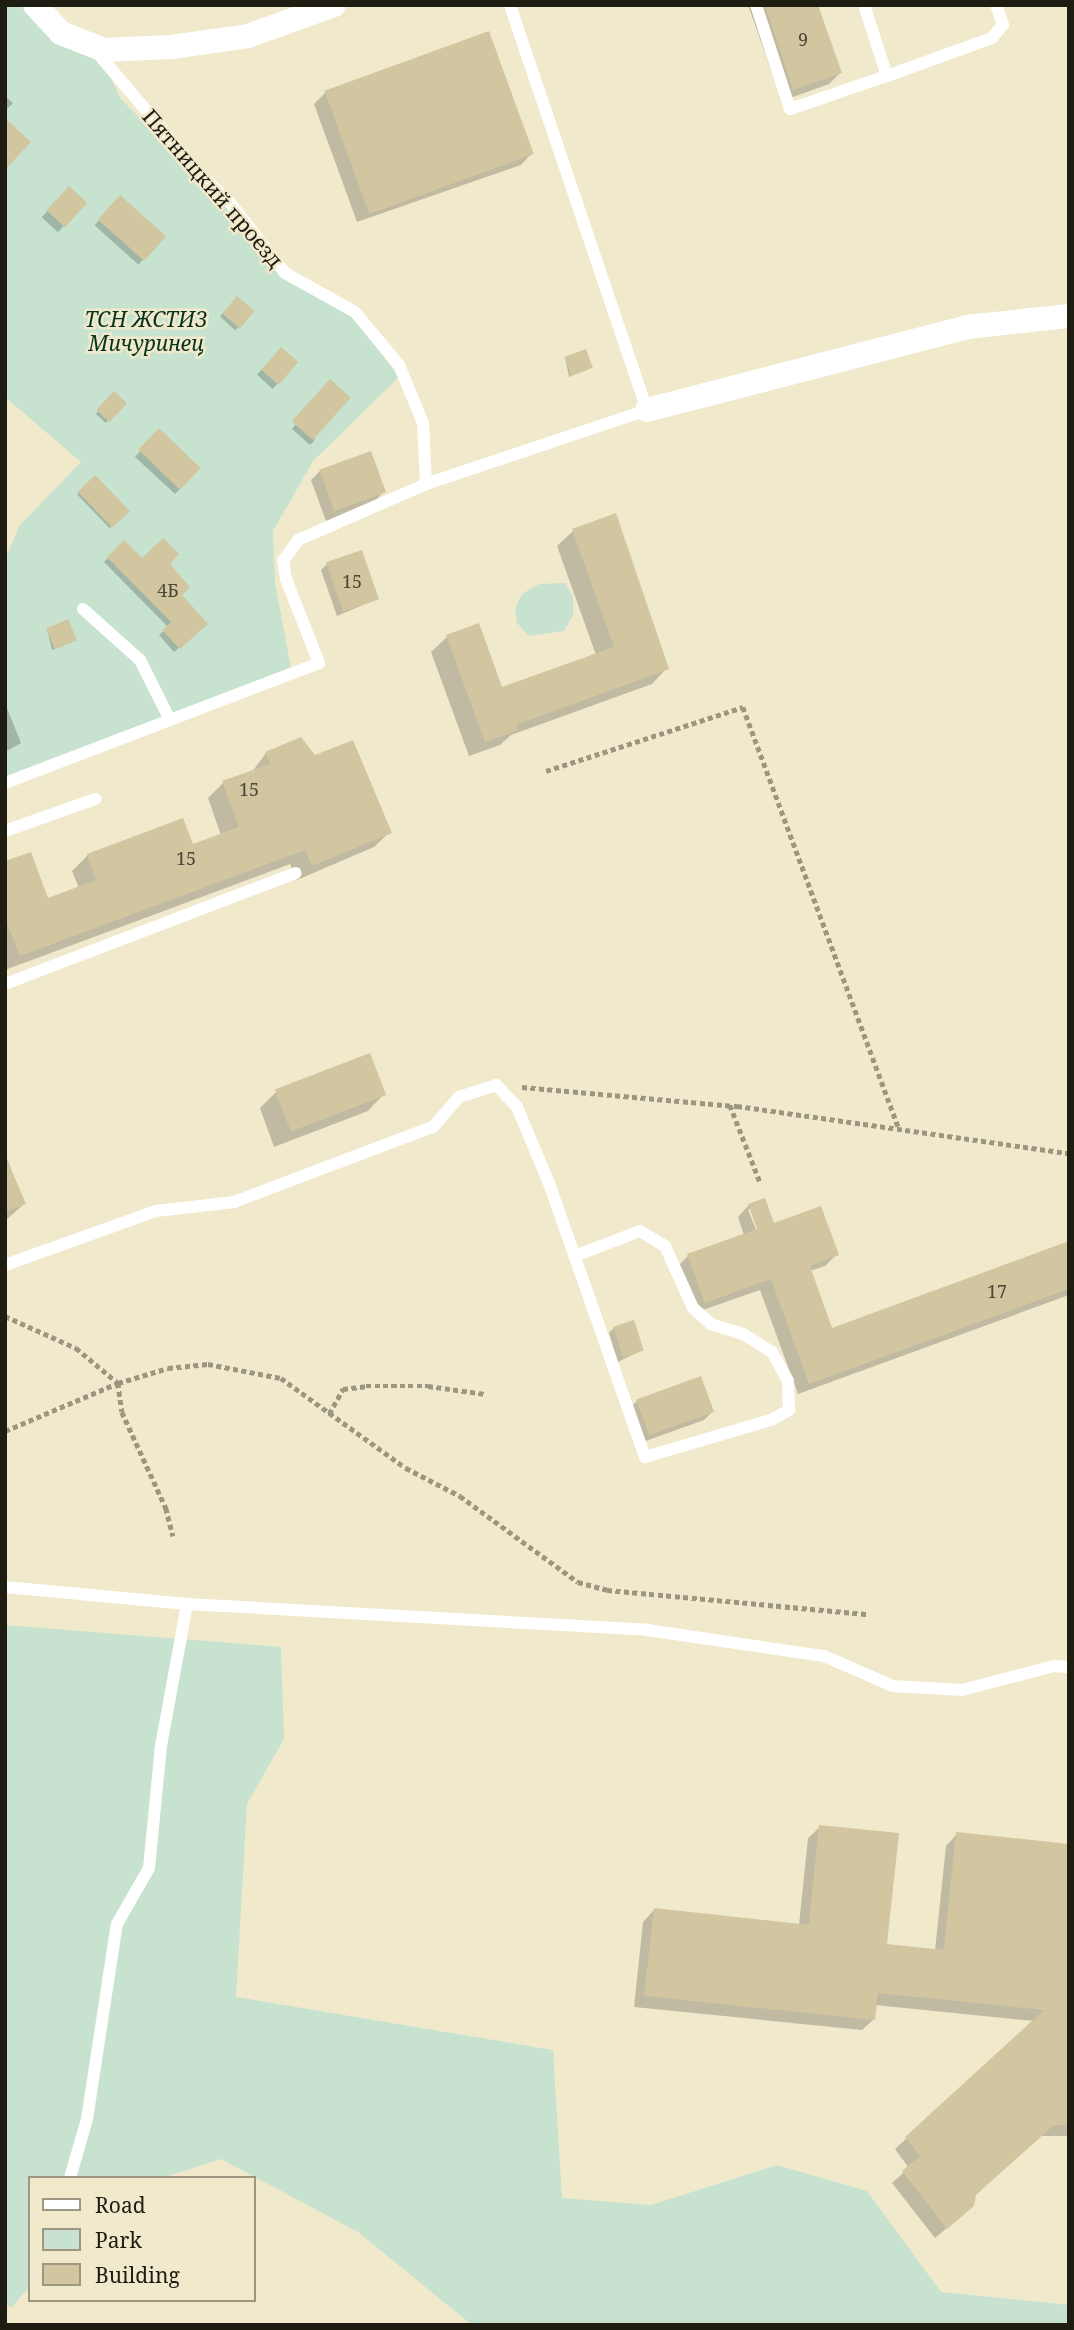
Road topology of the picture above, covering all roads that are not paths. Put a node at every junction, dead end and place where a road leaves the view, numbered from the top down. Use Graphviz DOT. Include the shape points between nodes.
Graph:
graph roads {
  1 [pos="34,5"];
  2 [pos="334,5"];
  3 [pos="510,5"];
  4 [pos="756,5"];
  5 [pos="864,5"];
  6 [pos="996,5"];
  7 [pos="100,56"];
  8 [pos="887,76"];
  9 [pos="1069,316"];
  10 [pos="647,410"];
  11 [pos="426,484"];
  12 [pos="83,609"];
  13 [pos="170,720"];
  14 [pos="5,783"];
  15 [pos="94,799"];
  16 [pos="5,831"];
  17 [pos="295,873"];
  18 [pos="5,985"];
  19 [pos="575,1256"];
  20 [pos="5,1265"];
  21 [pos="5,1587"];
  22 [pos="187,1604"];
  23 [pos="1069,1667"];
  24 [pos="71,2176"];
  1 -- 2 [label="street" via="61,33 104,50 248,36"];
  3 -- 10 [label="lane"];
  4 -- 8 [label="lane" via="790,109"];
  5 -- 8 [label="lane"];
  6 -- 8 [label="lane" via="1003,25 992,38"];
  7 -- 11 [label="lane, Пятницкий проезд" via="201,175 227,199 285,273 355,313 399,365 423,423"];
  9 -- 10 [label="street" via="967,327"];
  10 -- 11 [label="lane"];
  11 -- 13 [label="lane" via="298,540 288,549 283,561 286,579 319,663"];
  12 -- 13 [label="lane" via="140,660"];
  13 -- 14 [label="lane"];
  15 -- 16 [label="lane"];
  17 -- 18 [label="lane"];
  19 -- 19 [label="lane" via="645,1457 771,1420 789,1410 788,1381 772,1352 743,1334 711,1324 693,1308 665,1245 640,1231"];
  19 -- 20 [label="lane" via="517,1107 496,1085 459,1097 432,1127 234,1202 156,1211"];
  21 -- 22 [label="lane"];
  22 -- 23 [label="lane" via="647,1630 824,1657 893,1686 962,1690 1054,1666"];
  22 -- 24 [label="lane" via="161,1746 149,1868 117,1924 87,2119"];
}
